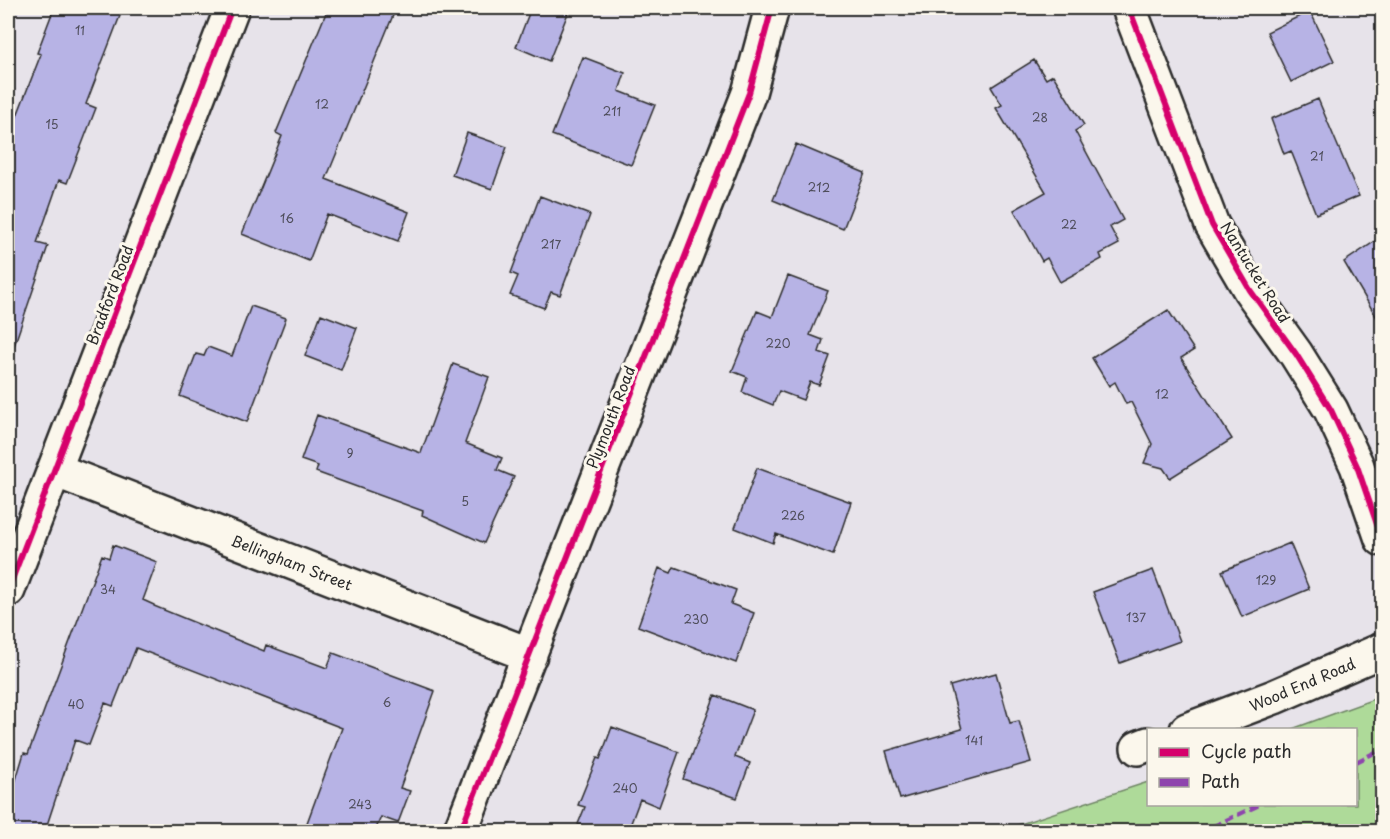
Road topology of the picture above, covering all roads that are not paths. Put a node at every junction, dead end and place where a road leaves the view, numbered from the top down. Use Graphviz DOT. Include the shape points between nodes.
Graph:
graph roads {
  1 [pos="232,8"];
  2 [pos="772,8"];
  3 [pos="1129,8"];
  4 [pos="55,470"];
  5 [pos="1383,539"];
  6 [pos="8,590"];
  7 [pos="1383,650"];
  8 [pos="530,655"];
  9 [pos="1190,728"];
  10 [pos="460,831"];
  1 -- 4 [label="street, Bradford Road"];
  2 -- 8 [label="street, Plymouth Road" via="749,93"];
  3 -- 5 [label="street, Nantucket Road" via="1212,225 1250,290 1331,410 1357,466"];
  4 -- 6 [label="street, Bradford Road"];
  4 -- 8 [label="street, Bellingham Street"];
  7 -- 9 [label="street, Wood End Road"];
  8 -- 10 [label="street, Plymouth Road"];
}
